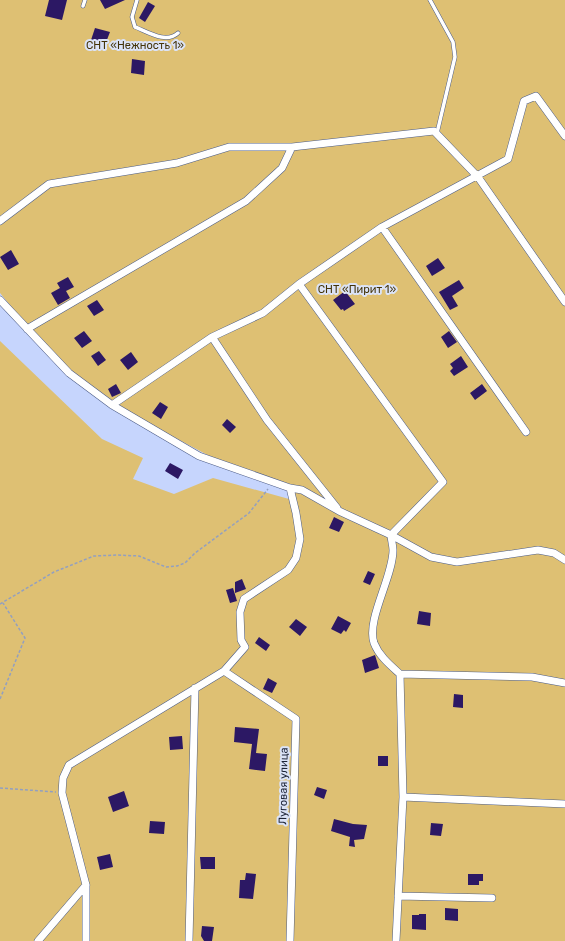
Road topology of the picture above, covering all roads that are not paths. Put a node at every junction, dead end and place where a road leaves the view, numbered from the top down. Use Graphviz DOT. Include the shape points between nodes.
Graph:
graph roads {
  1 [pos="85,0"];
  2 [pos="138,0"];
  3 [pos="430,0"];
  4 [pos="83,6"];
  5 [pos="178,33"];
  6 [pos="437,133"];
  7 [pos="565,136"];
  8 [pos="292,147"];
  9 [pos="478,177"];
  10 [pos="0,221"];
  11 [pos="382,227"];
  12 [pos="299,284"];
  13 [pos="0,300"];
  14 [pos="565,302"];
  15 [pos="27,329"];
  16 [pos="212,336"];
  17 [pos="112,405"];
  18 [pos="526,432"];
  19 [pos="290,488"];
  20 [pos="340,511"];
  21 [pos="391,535"];
  22 [pos="565,560"];
  23 [pos="224,671"];
  24 [pos="400,674"];
  25 [pos="565,683"];
  26 [pos="194,688"];
  27 [pos="403,797"];
  28 [pos="565,804"];
  29 [pos="86,885"];
  30 [pos="398,896"];
  31 [pos="492,898"];
  32 [pos="38,941"];
  33 [pos="86,941"];
  34 [pos="189,941"];
  35 [pos="290,941"];
  36 [pos="396,941"];
  1 -- 4 [label="lane"];
  2 -- 5 [label="lane" via="132,17 135,27 163,38 174,37"];
  3 -- 6 [label="lane" via="453,42 455,57"];
  6 -- 8 [label="street" via="434,131"];
  6 -- 9 [label="street"];
  7 -- 9 [label="street" via="536,96 524,101 508,159"];
  8 -- 10 [label="street" via="229,147 177,163 49,184"];
  8 -- 15 [label="street" via="282,168 246,201"];
  9 -- 11 [label="street"];
  9 -- 14 [label="street"];
  11 -- 12 [label="street"];
  11 -- 18 [label="street"];
  12 -- 16 [label="street" via="263,313"];
  12 -- 21 [label="street" via="443,482"];
  13 -- 15 [label="street"];
  15 -- 17 [label="street" via="69,372"];
  16 -- 17 [label="street"];
  16 -- 20 [label="street" via="267,420"];
  17 -- 19 [label="street" via="199,456"];
  19 -- 20 [label="street" via="302,490"];
  19 -- 23 [label="street" via="300,539 296,558 288,570 244,599 240,612 241,640 245,647"];
  20 -- 21 [label="street"];
  21 -- 22 [label="street" via="431,557 457,562 538,550 554,553"];
  21 -- 24 [label="street" via="393,550 373,626 374,642 384,660"];
  23 -- 26 [label="street"];
  23 -- 35 [label="street, Луговая улица" via="296,719"];
  24 -- 25 [label="street" via="532,677"];
  24 -- 27 [label="street"];
  26 -- 29 [label="street" via="69,765 63,778 62,793"];
  26 -- 34 [label="street"];
  27 -- 28 [label="street"];
  27 -- 30 [label="street"];
  29 -- 32 [label="street"];
  29 -- 33 [label="street"];
  30 -- 31 [label="street"];
  30 -- 36 [label="street"];
}
